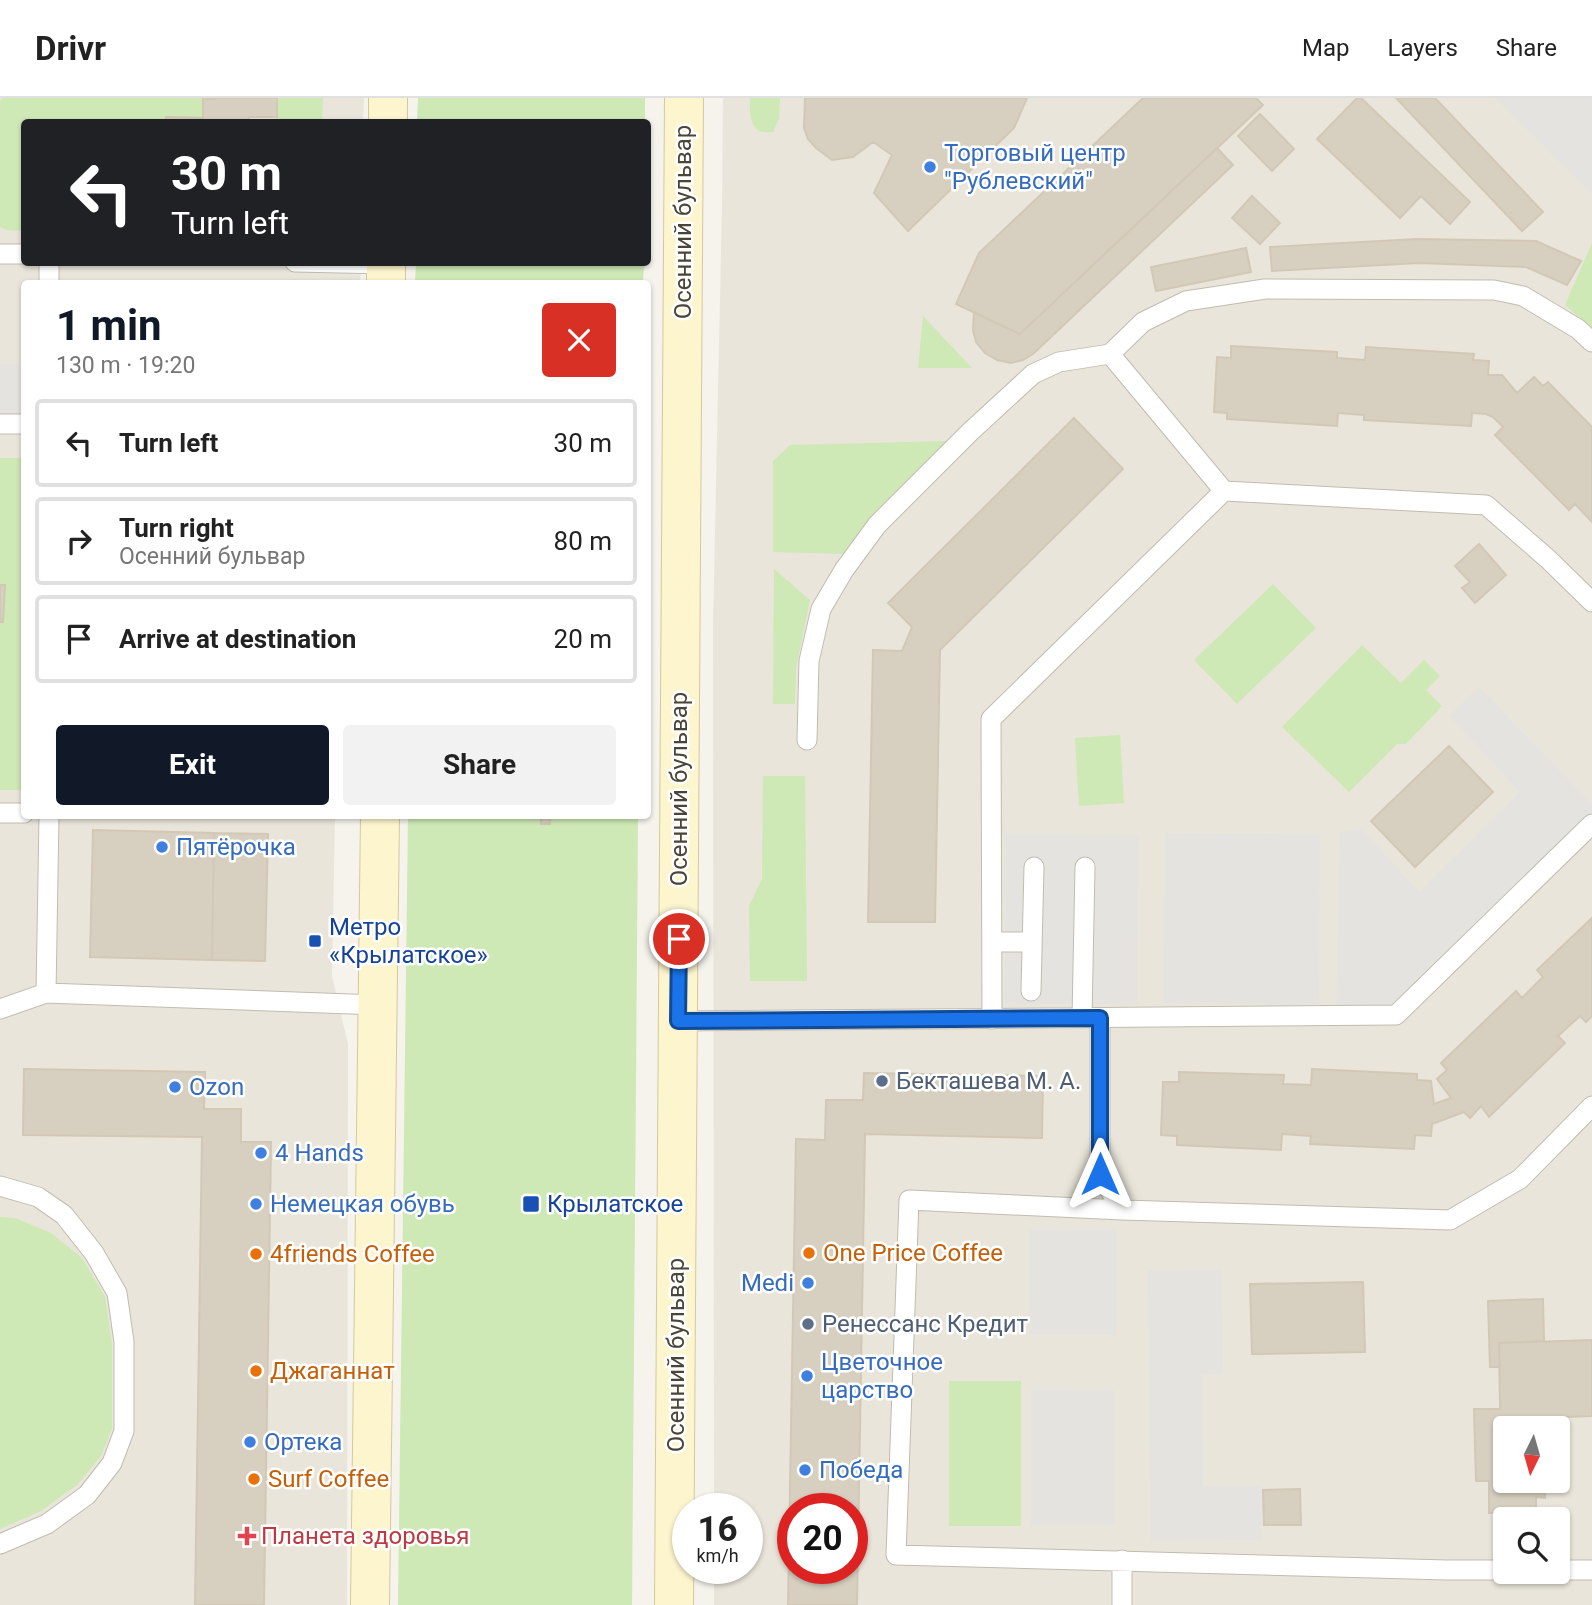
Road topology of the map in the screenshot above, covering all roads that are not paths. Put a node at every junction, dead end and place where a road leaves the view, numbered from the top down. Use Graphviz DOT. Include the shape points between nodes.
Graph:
graph roads {
  1 [pos="388,98"];
  2 [pos="684,98"];
  3 [pos="388,119"];
  4 [pos="0,254"];
  5 [pos="21,254"];
  6 [pos="340,266"];
  7 [pos="386,270"];
  8 [pos="1592,342"];
  9 [pos="1110,354"];
  10 [pos="0,424"];
  11 [pos="21,424"];
  12 [pos="1224,491"];
  13 [pos="1592,603"];
  14 [pos="807,740"];
  15 [pos="0,813"];
  16 [pos="21,813"];
  17 [pos="49,819"];
  18 [pos="380,819"];
  19 [pos="1592,824"];
  20 [pos="1034,867"];
  21 [pos="1084,867"];
  22 [pos="992,942"];
  23 [pos="1032,942"];
  24 [pos="1031,991"];
  25 [pos="46,993"];
  26 [pos="378,1005"];
  27 [pos="0,1009"];
  28 [pos="992,1018"];
  29 [pos="1091,1018"];
  30 [pos="678,1021"];
  31 [pos="1592,1106"];
  32 [pos="0,1186"];
  33 [pos="1122,1210"];
  34 [pos="0,1545"];
  35 [pos="1122,1560"];
  36 [pos="1493,1570"];
  37 [pos="1570,1570"];
  38 [pos="1592,1570"];
  39 [pos="370,1605"];
  40 [pos="674,1605"];
  41 [pos="1122,1605"];
  1 -- 3 [label="street"];
  2 -- 30 [label="street, Осенний бульвар"];
  4 -- 5 [label="lane"];
  6 -- 7 [label="lane"];
  8 -- 9 [label="lane" via="1523,296 1494,290 1265,289 1186,301 1143,322"];
  9 -- 12 [label="lane"];
  9 -- 14 [label="lane" via="1059,362 1033,374 877,525 821,609 809,661"];
  10 -- 11 [label="lane"];
  12 -- 13 [label="lane" via="1486,505"];
  12 -- 22 [label="lane" via="990,719"];
  15 -- 16 [label="lane"];
  17 -- 25 [label="lane"];
  18 -- 26 [label="street"];
  19 -- 29 [label="lane" via="1396,1015"];
  20 -- 23 [label="lane"];
  21 -- 29 [label="lane"];
  22 -- 23 [label="lane"];
  22 -- 28 [label="lane"];
  23 -- 24 [label="lane"];
  25 -- 26 [label="lane"];
  25 -- 27 [label="lane"];
  26 -- 39 [label="street"];
  28 -- 29 [label="lane"];
  28 -- 30 [label="lane"];
  29 -- 33 [label="lane" via="1100,1174"];
  30 -- 40 [label="street, Осенний бульвар"];
  31 -- 33 [label="lane" via="1520,1179 1450,1220"];
  32 -- 34 [label="lane" via="38,1197 64,1215 117,1293 124,1342 124,1431 112,1463 87,1495 47,1524"];
  33 -- 35 [label="lane" via="909,1200 896,1555"];
  35 -- 36 [label="lane"];
  35 -- 41 [label="lane"];
  37 -- 38 [label="lane"];
}
